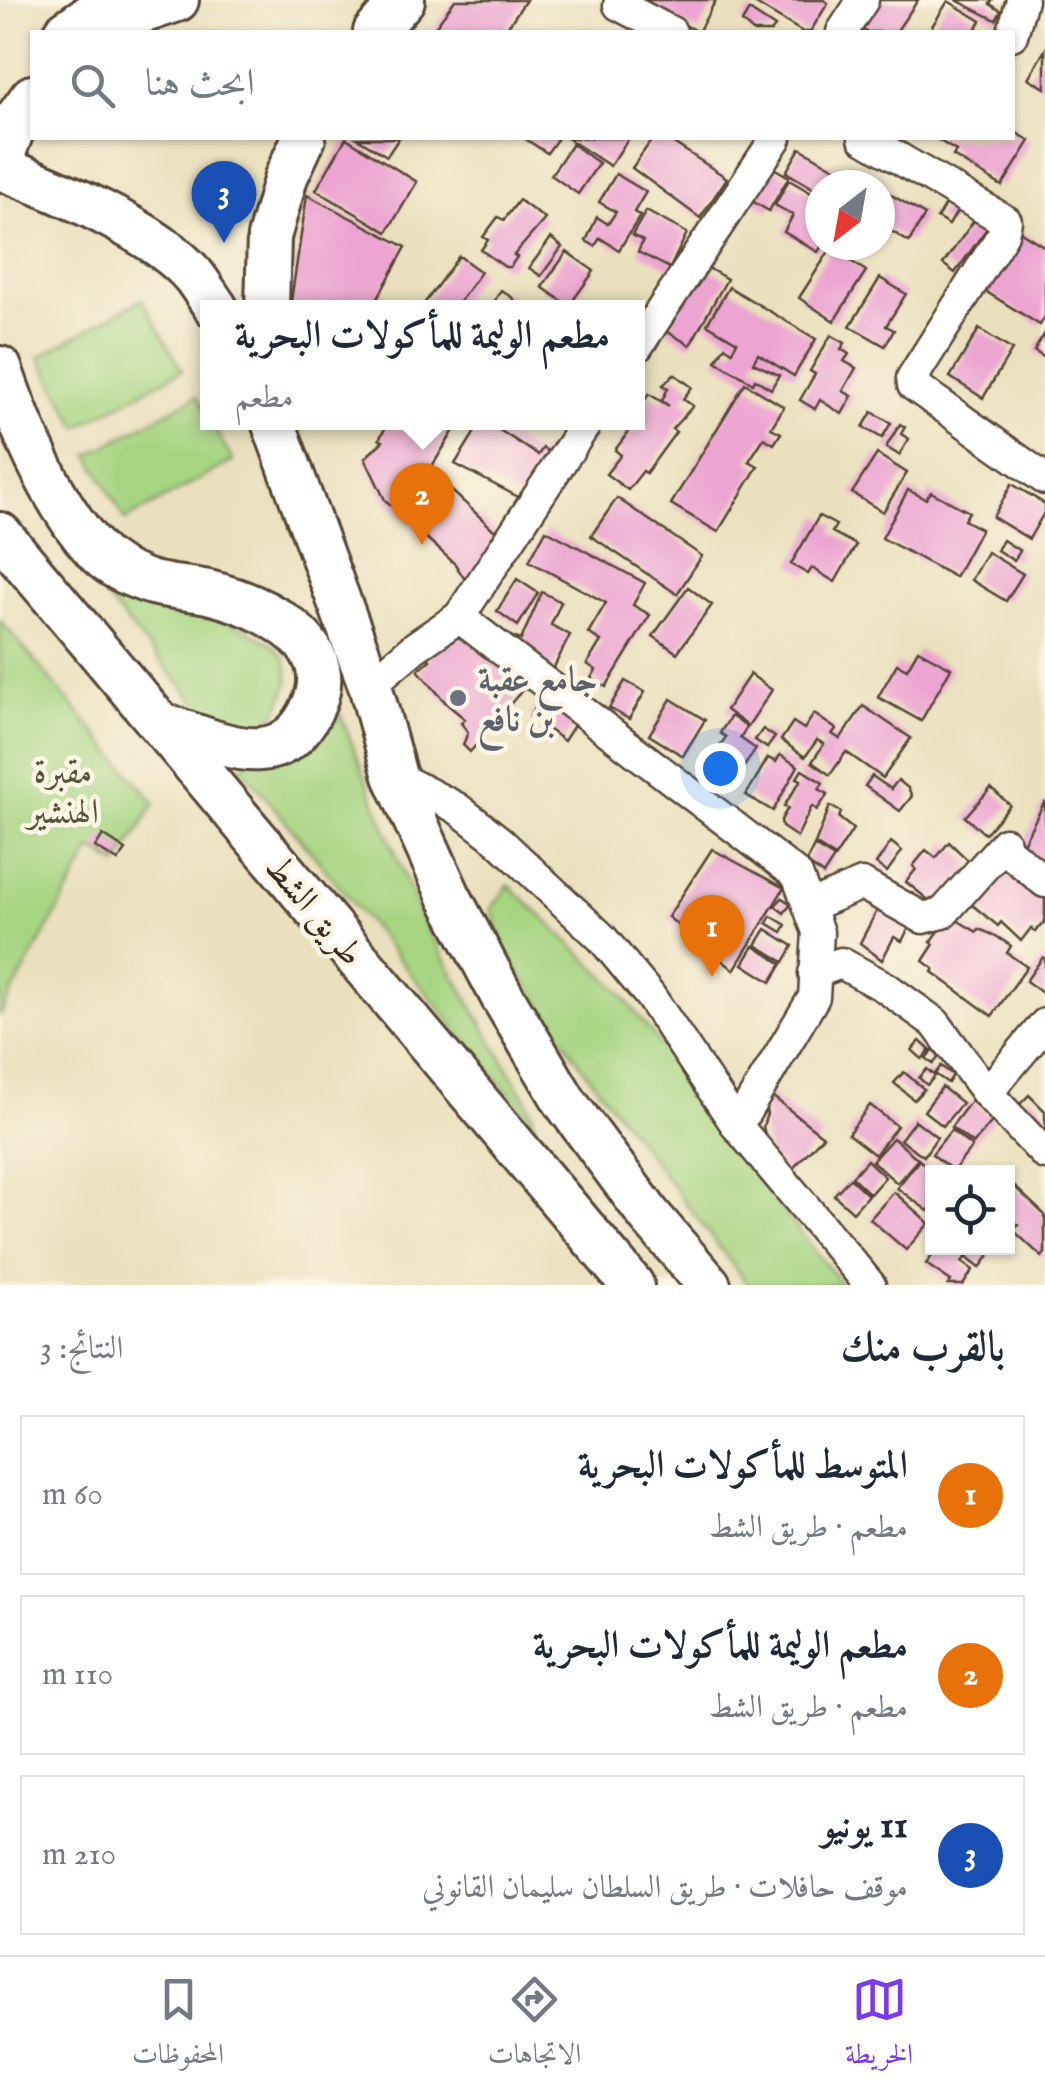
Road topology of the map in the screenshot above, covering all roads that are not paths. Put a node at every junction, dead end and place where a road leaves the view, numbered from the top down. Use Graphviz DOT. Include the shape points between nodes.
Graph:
graph roads {
  1 [pos="112,0"];
  2 [pos="177,0"];
  3 [pos="403,0"];
  4 [pos="862,0"];
  5 [pos="618,4"];
  6 [pos="69,30"];
  7 [pos="108,30"];
  8 [pos="377,30"];
  9 [pos="667,30"];
  10 [pos="843,30"];
  11 [pos="30,69"];
  12 [pos="30,100"];
  13 [pos="0,108"];
  14 [pos="303,140"];
  15 [pos="775,140"];
  16 [pos="867,140"];
  17 [pos="12,171"];
  18 [pos="210,300"];
  19 [pos="267,300"];
  20 [pos="645,335"];
  21 [pos="0,368"];
  22 [pos="277,430"];
  23 [pos="582,430"];
  24 [pos="1043,473"];
  25 [pos="3,533"];
  26 [pos="459,617"];
  27 [pos="370,685"];
  28 [pos="162,724"];
  29 [pos="396,776"];
  30 [pos="1045,882"];
  31 [pos="810,906"];
  32 [pos="814,973"];
  33 [pos="1045,1024"];
  34 [pos="988,1094"];
  35 [pos="736,1126"];
  36 [pos="1045,1154"];
  37 [pos="632,1285"];
  38 [pos="709,1285"];
  39 [pos="870,1285"];
  1 -- 6 [label="highway"];
  2 -- 7 [label="highway"];
  3 -- 8 [label="highway"];
  4 -- 10 [label="street"];
  5 -- 9 [label="street"];
  11 -- 13 [label="highway"];
  12 -- 17 [label="highway" via="17,118"];
  14 -- 19 [label="highway" via="269,237"];
  15 -- 20 [label="street"];
  16 -- 24 [label="street" via="1006,221 913,385"];
  17 -- 18 [label="highway" via="156,244"];
  21 -- 28 [label="highway" via="42,466 96,551 142,580 248,606 294,631 314,655 314,705 288,738 268,749 232,749"];
  22 -- 27 [label="highway"];
  23 -- 26 [label="street"];
  25 -- 28 [label="highway, طريق الشط"];
  26 -- 27 [label="street"];
  26 -- 31 [label="street" via="796,875"];
  27 -- 29 [label="highway"];
  28 -- 37 [label="highway, طريق الشط"];
  29 -- 35 [label="street" via="471,819 602,938 650,996"];
  29 -- 38 [label="highway" via="449,896 565,1102"];
  30 -- 31 [label="street" via="1005,844 930,918 862,884"];
  31 -- 32 [label="street" via="818,932"];
  32 -- 34 [label="street" via="841,962 884,988 934,1023"];
  32 -- 35 [label="street" via="814,996"];
  33 -- 34 [label="street"];
  34 -- 36 [label="street"];
  35 -- 39 [label="street"];
}
